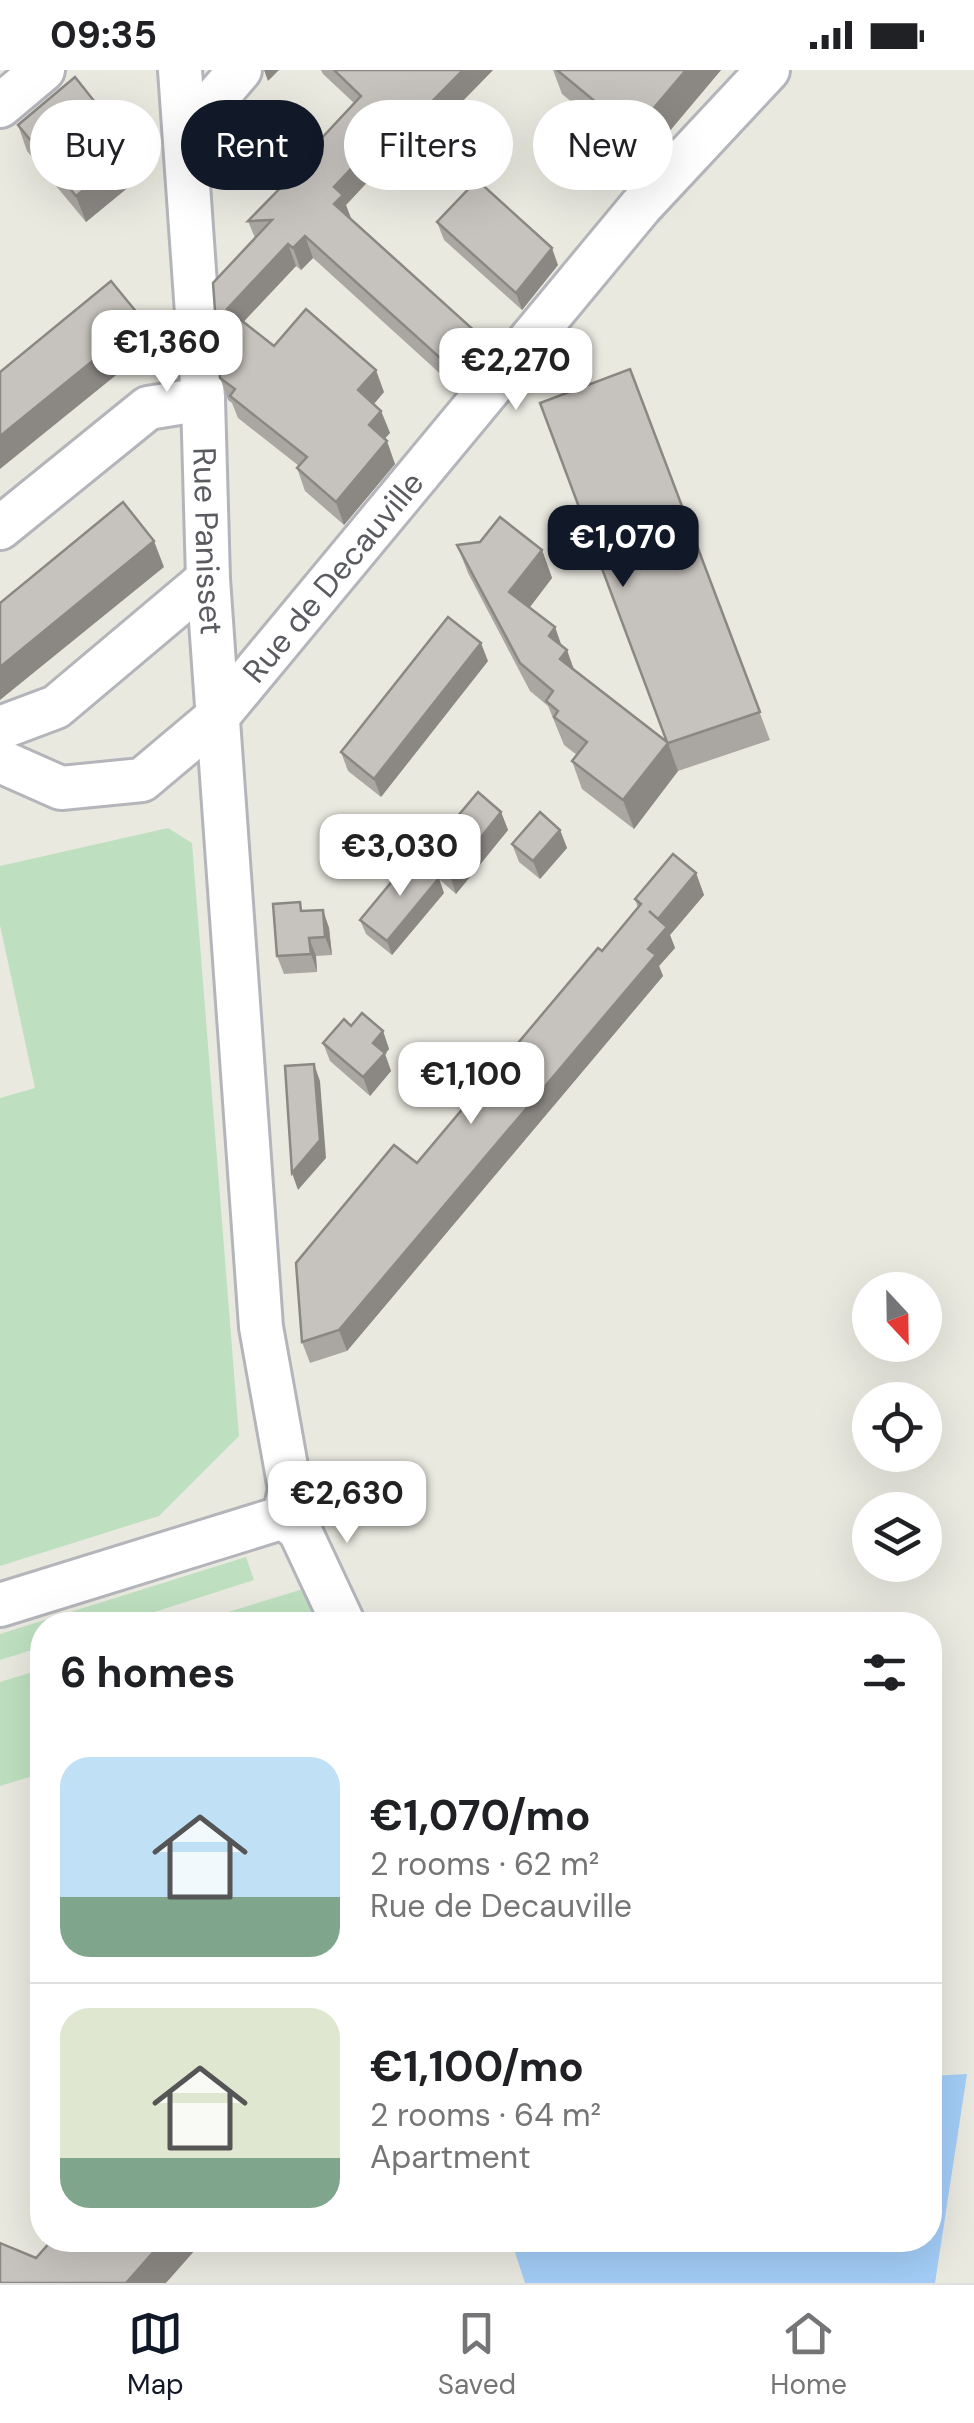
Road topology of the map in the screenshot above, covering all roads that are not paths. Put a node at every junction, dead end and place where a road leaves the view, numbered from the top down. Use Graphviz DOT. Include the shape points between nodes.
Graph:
graph roads {
  1 [pos="43,70"];
  2 [pos="180,70"];
  3 [pos="240,70"];
  4 [pos="768,70"];
  5 [pos="182,100"];
  6 [pos="214,100"];
  7 [pos="0,106"];
  8 [pos="189,190"];
  9 [pos="203,399"];
  10 [pos="0,528"];
  11 [pos="208,579"];
  12 [pos="218,716"];
  13 [pos="0,728"];
  14 [pos="0,761"];
  15 [pos="284,1517"];
  16 [pos="0,1605"];
  17 [pos="338,1612"];
  1 -- 7 [label="street"];
  2 -- 5 [label="street, Rue Panisset"];
  3 -- 6 [label="street"];
  4 -- 12 [label="street, Rue de Decauville" via="641,206"];
  8 -- 9 [label="street, Rue Panisset"];
  9 -- 10 [label="street" via="148,408"];
  9 -- 11 [label="street, Rue Panisset"];
  11 -- 12 [label="street, Rue Panisset"];
  11 -- 13 [label="street" via="56,707"];
  12 -- 14 [label="street, Rue de Decauville" via="142,780 60,788"];
  12 -- 15 [label="street, Rue Panisset" via="261,1327 290,1490"];
  15 -- 16 [label="street"];
  15 -- 17 [label="street" via="300,1531"];
}
